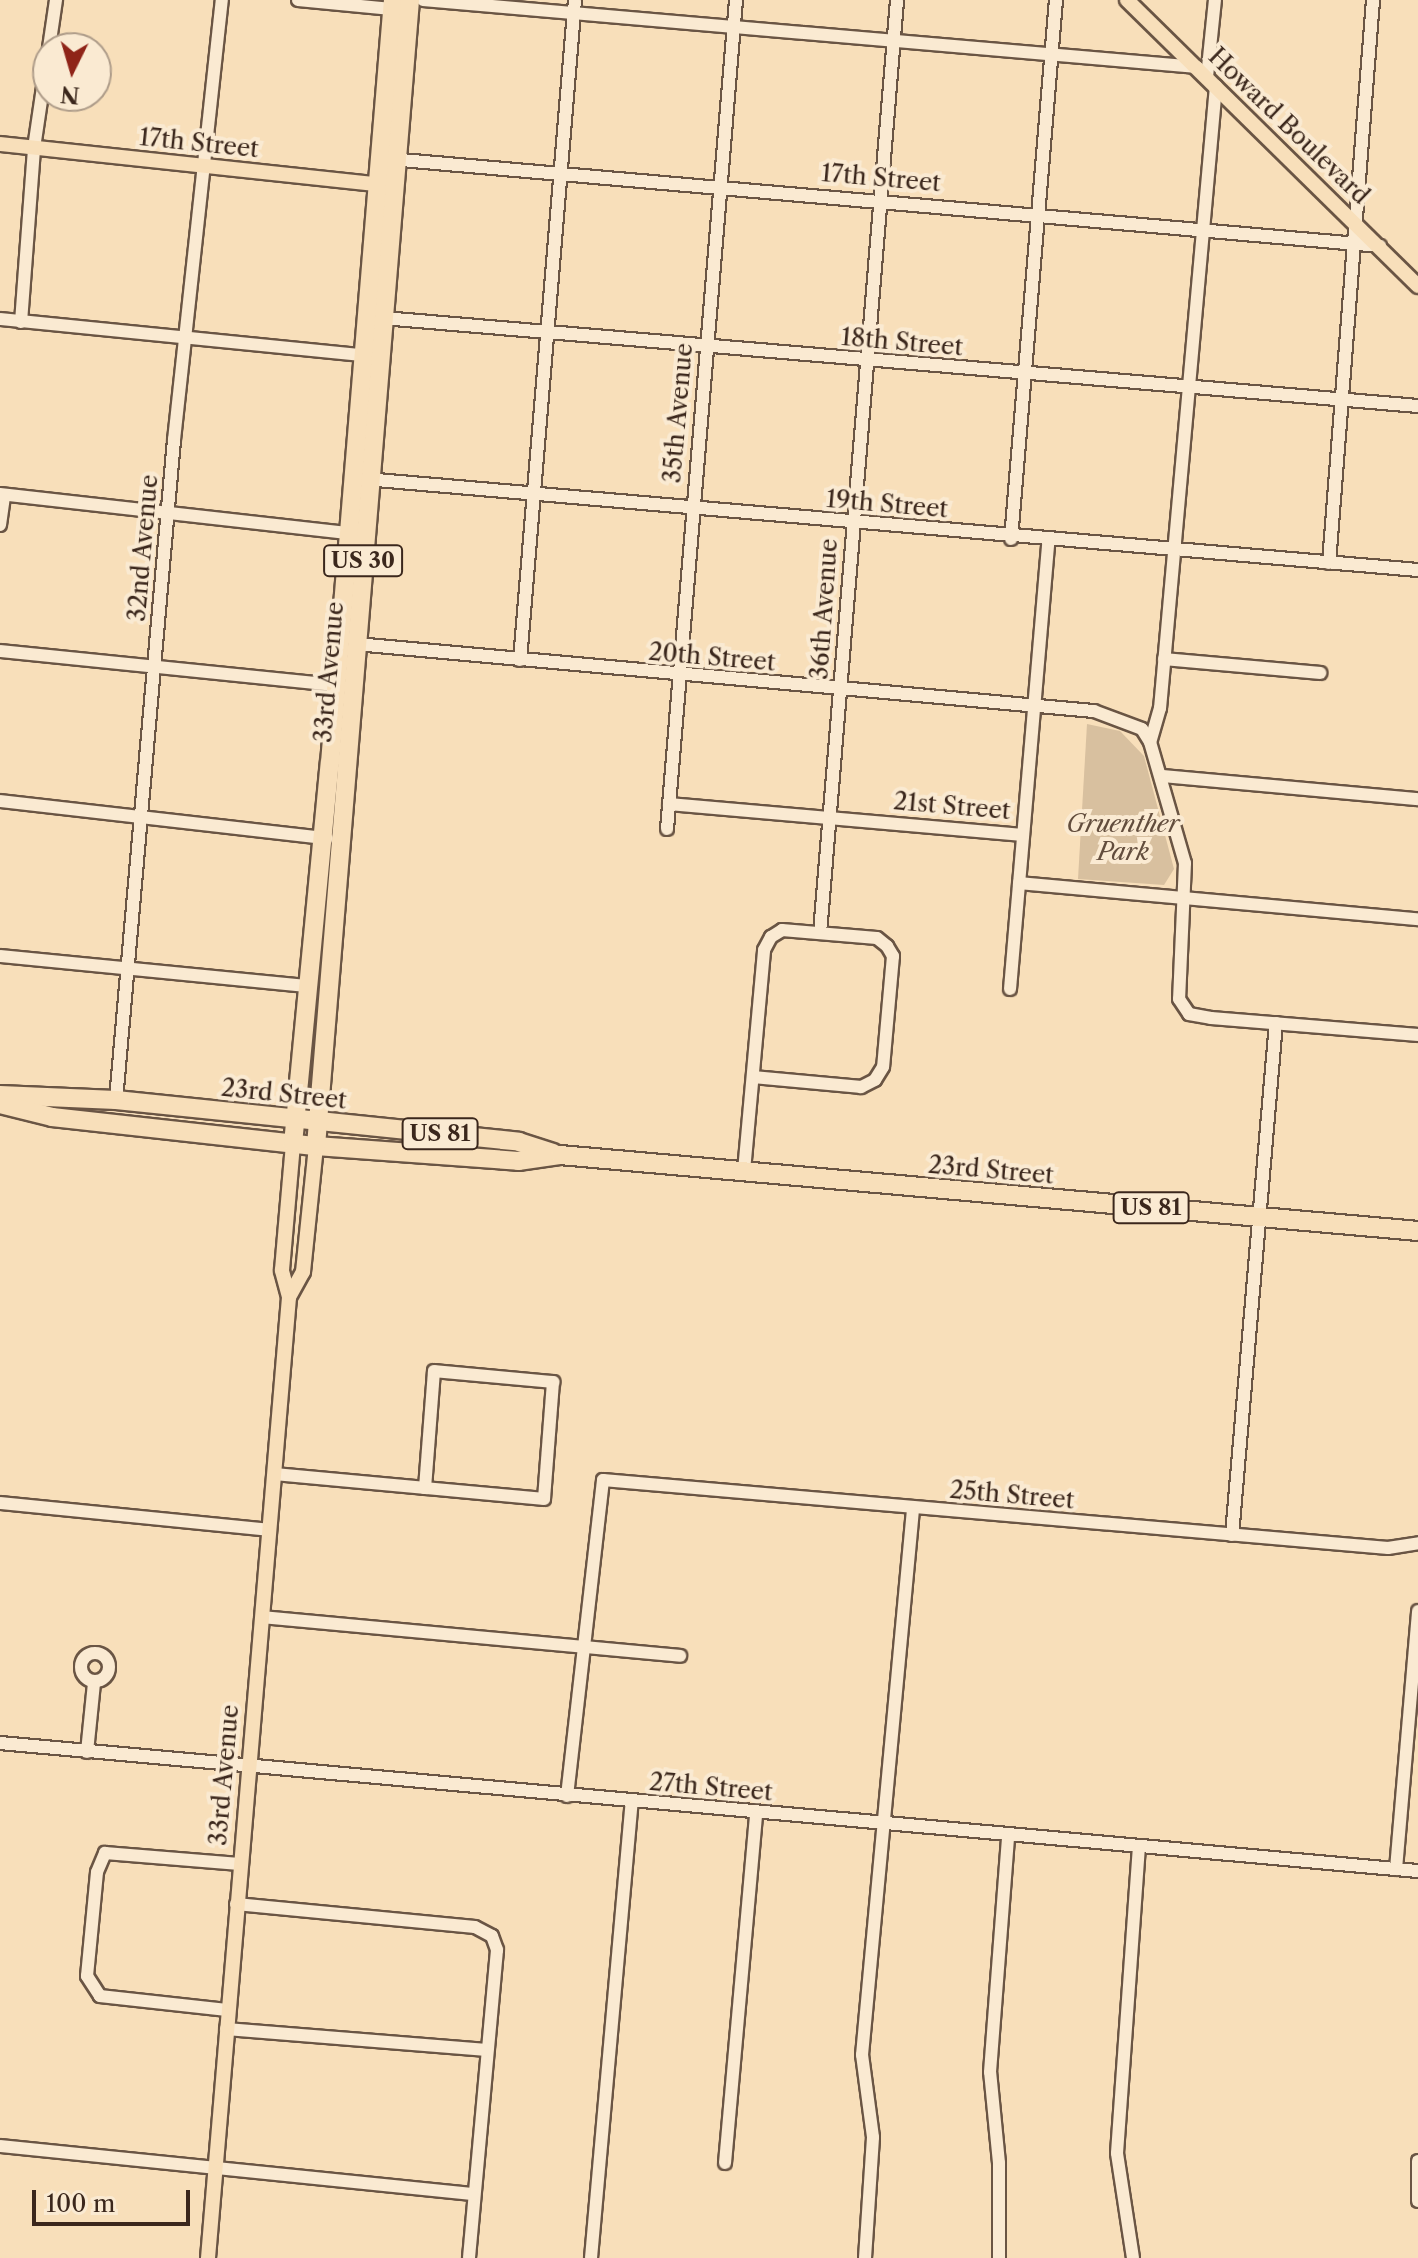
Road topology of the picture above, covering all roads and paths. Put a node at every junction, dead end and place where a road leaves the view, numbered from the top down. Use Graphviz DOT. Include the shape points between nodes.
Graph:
graph roads {
  1 [pos="56,0"];
  2 [pos="222,0"];
  3 [pos="298,0"];
  4 [pos="410,0"];
  5 [pos="423,0"];
  6 [pos="736,0"];
  7 [pos="897,0"];
  8 [pos="1056,0"];
  9 [pos="1127,0"];
  10 [pos="1215,0"];
  11 [pos="1373,0"];
  12 [pos="392,4"];
  13 [pos="574,7"];
  14 [pos="734,29"];
  15 [pos="51,32"];
  16 [pos="893,42"];
  17 [pos="1051,56"];
  18 [pos="1207,76"];
  19 [pos="39,112"];
  20 [pos="0,144"];
  21 [pos="34,148"];
  22 [pos="388,158"];
  23 [pos="205,166"];
  24 [pos="561,175"];
  25 [pos="386,184"];
  26 [pos="721,186"];
  27 [pos="881,200"];
  28 [pos="1038,214"];
  29 [pos="1356,222"];
  30 [pos="1199,229"];
  31 [pos="1354,244"];
  32 [pos="1380,246"];
  33 [pos="1418,286"];
  34 [pos="383,318"];
  35 [pos="0,319"];
  36 [pos="21,322"];
  37 [pos="548,334"];
  38 [pos="186,338"];
  39 [pos="706,347"];
  40 [pos="363,355"];
  41 [pos="868,361"];
  42 [pos="1027,373"];
  43 [pos="1186,387"];
  44 [pos="1341,400"];
  45 [pos="1418,406"];
  46 [pos="361,479"];
  47 [pos="2,494"];
  48 [pos="533,496"];
  49 [pos="693,508"];
  50 [pos="168,516"];
  51 [pos="853,523"];
  52 [pos="0,525"];
  53 [pos="357,535"];
  54 [pos="1011,539"];
  55 [pos="1048,542"];
  56 [pos="1174,549"];
  57 [pos="1329,563"];
  58 [pos="1418,570"];
  59 [pos="356,644"];
  60 [pos="0,651"];
  61 [pos="1164,659"];
  62 [pos="520,660"];
  63 [pos="155,668"];
  64 [pos="1320,673"];
  65 [pos="680,676"];
  66 [pos="336,685"];
  67 [pos="840,690"];
  68 [pos="1034,706"];
  69 [pos="1150,742"];
  70 [pos="1163,776"];
  71 [pos="1418,799"];
  72 [pos="0,801"];
  73 [pos="669,804"];
  74 [pos="142,817"];
  75 [pos="829,817"];
  76 [pos="667,829"];
  77 [pos="1023,835"];
  78 [pos="331,838"];
  79 [pos="1019,883"];
  80 [pos="1184,898"];
  81 [pos="1418,919"];
  82 [pos="820,933"];
  83 [pos="0,956"];
  84 [pos="127,969"];
  85 [pos="306,986"];
  86 [pos="1010,989"];
  87 [pos="1276,1023"];
  88 [pos="1418,1035"];
  89 [pos="753,1077"];
  90 [pos="0,1095"];
  91 [pos="116,1100"];
  92 [pos="0,1104"];
  93 [pos="294,1119"];
  94 [pos="318,1122"];
  95 [pos="293,1144"];
  96 [pos="316,1146"];
  97 [pos="560,1155"];
  98 [pos="744,1171"];
  99 [pos="1259,1217"];
  100 [pos="1418,1231"];
  101 [pos="289,1297"];
  102 [pos="275,1474"];
  103 [pos="425,1488"];
  104 [pos="0,1503"];
  105 [pos="913,1509"];
  106 [pos="270,1530"];
  107 [pos="1232,1535"];
  108 [pos="1418,1543"];
  109 [pos="1418,1611"];
  110 [pos="262,1617"];
  111 [pos="586,1644"];
  112 [pos="680,1656"];
  113 [pos="1416,1661"];
  114 [pos="94,1683"];
  115 [pos="0,1743"];
  116 [pos="87,1752"];
  117 [pos="248,1769"];
  118 [pos="567,1796"];
  119 [pos="632,1801"];
  120 [pos="756,1813"];
  121 [pos="884,1826"];
  122 [pos="1008,1837"];
  123 [pos="1139,1848"];
  124 [pos="240,1864"];
  125 [pos="1396,1869"];
  126 [pos="1418,1871"];
  127 [pos="236,1904"];
  128 [pos="227,2010"];
  129 [pos="226,2029"];
  130 [pos="487,2050"];
  131 [pos="0,2146"];
  132 [pos="1418,2161"];
  133 [pos="725,2163"];
  134 [pos="214,2172"];
  135 [pos="474,2194"];
  136 [pos="1418,2201"];
  137 [pos="208,2258"];
  138 [pos="469,2258"];
  139 [pos="591,2258"];
  140 [pos="865,2258"];
  141 [pos="999,2258"];
  142 [pos="1133,2258"];
  1 -- 15 [label="street"];
  2 -- 23 [label="street, 32nd Avenue"];
  3 -- 12 [label="street"];
  4 -- 22 [label="highway, 33rd Avenue / US 30"];
  5 -- 13 [label="street"];
  6 -- 14 [label="street, 35th Avenue"];
  7 -- 16 [label="street, 36th Avenue"];
  8 -- 17 [label="street"];
  9 -- 18 [label="main road, Howard Boulevard"];
  10 -- 18 [label="street"];
  11 -- 29 [label="street"];
  12 -- 22 [label="highway, 33rd Avenue / US 30"];
  13 -- 14 [label="street"];
  13 -- 24 [label="street"];
  14 -- 16 [label="street"];
  14 -- 26 [label="street, 35th Avenue"];
  16 -- 17 [label="street"];
  16 -- 27 [label="street, 36th Avenue"];
  17 -- 18 [label="street"];
  17 -- 28 [label="street"];
  18 -- 29 [label="main road, Howard Boulevard"];
  18 -- 30 [label="street"];
  19 -- 21 [label="street"];
  20 -- 21 [label="main road, 17th Street"];
  21 -- 23 [label="main road, 17th Street"];
  21 -- 36 [label="street"];
  22 -- 24 [label="street, 17th Street"];
  22 -- 25 [label="highway, 33rd Avenue / US 30"];
  23 -- 25 [label="main road, 17th Street"];
  23 -- 38 [label="street, 32nd Avenue"];
  24 -- 26 [label="street, 17th Street"];
  24 -- 37 [label="street"];
  25 -- 34 [label="highway, 33rd Avenue / US 30"];
  25 -- 40 [label="highway, 33rd Avenue / US 30"];
  26 -- 27 [label="street, 17th Street"];
  26 -- 39 [label="street, 35th Avenue"];
  27 -- 28 [label="street, 17th Street"];
  27 -- 41 [label="street, 36th Avenue"];
  28 -- 30 [label="street, 17th Street"];
  28 -- 42 [label="street"];
  29 -- 31 [label="street"];
  29 -- 32 [label="main road, Howard Boulevard"];
  30 -- 31 [label="street, 17th Street"];
  30 -- 43 [label="street"];
  31 -- 32 [label="street, 17th Street"];
  31 -- 44 [label="street"];
  32 -- 33 [label="main road, Howard Boulevard"];
  34 -- 37 [label="street, 18th Street"];
  34 -- 46 [label="highway, 33rd Avenue / US 30"];
  35 -- 36 [label="street"];
  36 -- 38 [label="street"];
  37 -- 39 [label="street, 18th Street"];
  37 -- 48 [label="street"];
  38 -- 40 [label="street"];
  38 -- 50 [label="street, 32nd Avenue"];
  39 -- 41 [label="street, 18th Street"];
  39 -- 49 [label="street, 35th Avenue"];
  40 -- 46 [label="highway, 33rd Avenue / US 30"];
  41 -- 42 [label="street, 18th Street"];
  41 -- 51 [label="street, 36th Avenue"];
  42 -- 43 [label="street, 18th Street"];
  42 -- 54 [label="street"];
  43 -- 44 [label="street, 18th Street"];
  43 -- 56 [label="street"];
  44 -- 45 [label="street, 18th Street"];
  44 -- 57 [label="street"];
  46 -- 48 [label="street, 19th Street"];
  46 -- 53 [label="highway, 33rd Avenue / US 30"];
  47 -- 50 [label="street"];
  47 -- 52 [label="street"];
  48 -- 49 [label="street, 19th Street"];
  48 -- 62 [label="street"];
  49 -- 51 [label="street, 19th Street"];
  49 -- 65 [label="street, 35th Avenue"];
  50 -- 53 [label="street"];
  50 -- 63 [label="street, 32nd Avenue"];
  51 -- 54 [label="street, 19th Street"];
  51 -- 67 [label="street, 36th Avenue"];
  53 -- 59 [label="highway, 33rd Avenue / US 30"];
  53 -- 66 [label="highway, 33rd Avenue / US 30"];
  54 -- 55 [label="street, 19th Street"];
  55 -- 56 [label="street, 19th Street"];
  55 -- 68 [label="street"];
  56 -- 57 [label="street, 19th Street"];
  56 -- 61 [label="street"];
  57 -- 58 [label="street, 19th Street"];
  59 -- 62 [label="street, 20th Street"];
  59 -- 78 [label="highway, 33rd Avenue / US 30"];
  60 -- 63 [label="street"];
  61 -- 64 [label="street"];
  61 -- 69 [label="street"];
  62 -- 65 [label="street, 20th Street"];
  63 -- 66 [label="street"];
  63 -- 74 [label="street, 32nd Avenue"];
  65 -- 67 [label="street, 20th Street"];
  65 -- 73 [label="street, 35th Avenue"];
  66 -- 78 [label="highway, 33rd Avenue / US 30"];
  67 -- 68 [label="street, 20th Street"];
  67 -- 75 [label="street, 36th Avenue"];
  68 -- 69 [label="street, 20th Street" via="1094,711 1142,729"];
  68 -- 77 [label="street"];
  69 -- 70 [label="street"];
  70 -- 71 [label="street"];
  70 -- 80 [label="street" via="1185,863"];
  72 -- 74 [label="street"];
  73 -- 75 [label="street, 21st Street"];
  73 -- 76 [label="street, 35th Avenue"];
  74 -- 78 [label="street"];
  74 -- 84 [label="street, 32nd Avenue"];
  75 -- 77 [label="street, 21st Street"];
  75 -- 82 [label="street, 36th Avenue"];
  77 -- 79 [label="street, 21st Street"];
  78 -- 85 [label="highway, 33rd Avenue / US 30"];
  78 -- 94 [label="highway, 33rd Avenue / US 30"];
  79 -- 80 [label="street"];
  79 -- 86 [label="street, 21st Street"];
  80 -- 81 [label="street"];
  80 -- 87 [label="street" via="1179,999 1189,1014"];
  82 -- 89 [label="street" via="782,930 764,950"];
  82 -- 89 [label="street" via="877,938 893,956 883,1067 861,1087"];
  83 -- 84 [label="street"];
  84 -- 85 [label="street"];
  84 -- 91 [label="street, 32nd Avenue"];
  85 -- 93 [label="highway, 33rd Avenue / US 30"];
  87 -- 88 [label="street"];
  87 -- 99 [label="street"];
  89 -- 98 [label="street"];
  90 -- 91 [label="highway, 23rd Street"];
  91 -- 93 [label="highway, 23rd Street"];
  92 -- 95 [label="highway, 23rd Street" via="52,1117"];
  93 -- 94 [label="highway, 23rd Street / US 81"];
  93 -- 95 [label="highway, 33rd Avenue / US 30"];
  94 -- 96 [label="highway, 33rd Avenue / US 30"];
  94 -- 97 [label="highway, 23rd Street / US 81" via="519,1142"];
  95 -- 96 [label="highway, 23rd Street"];
  95 -- 101 [label="main road, 33rd Avenue" via="282,1270"];
  96 -- 97 [label="highway, 23rd Street / US 81" via="518,1161"];
  96 -- 101 [label="main road, 33rd Avenue" via="303,1272"];
  97 -- 98 [label="highway, 23rd Street / US 81"];
  98 -- 99 [label="highway, 23rd Street / US 81"];
  99 -- 100 [label="highway, 23rd Street / US 81"];
  99 -- 107 [label="street"];
  101 -- 102 [label="main road, 33rd Avenue"];
  102 -- 103 [label="street"];
  102 -- 106 [label="main road, 33rd Avenue"];
  103 -- 103 [label="street" via="544,1499 553,1382 434,1371"];
  104 -- 106 [label="street"];
  105 -- 107 [label="street, 25th Street"];
  105 -- 111 [label="street, 25th Street" via="603,1480"];
  105 -- 121 [label="street"];
  106 -- 110 [label="main road, 33rd Avenue"];
  107 -- 108 [label="street, 25th Street" via="1388,1548"];
  109 -- 113 [label="street"];
  110 -- 111 [label="street"];
  110 -- 117 [label="main road, 33rd Avenue"];
  111 -- 112 [label="street"];
  111 -- 118 [label="street"];
  113 -- 125 [label="street"];
  114 -- 116 [label="street"];
  115 -- 116 [label="street, 27th Street"];
  116 -- 117 [label="street, 27th Street"];
  117 -- 118 [label="street, 27th Street"];
  117 -- 124 [label="main road, 33rd Avenue"];
  118 -- 119 [label="street, 27th Street"];
  119 -- 120 [label="street, 27th Street"];
  119 -- 139 [label="street"];
  120 -- 121 [label="street, 27th Street"];
  120 -- 133 [label="street"];
  121 -- 122 [label="street, 27th Street"];
  121 -- 140 [label="street" via="862,2055 873,2137"];
  122 -- 123 [label="street, 27th Street"];
  122 -- 141 [label="street" via="990,2072 999,2163"];
  123 -- 125 [label="street, 27th Street"];
  123 -- 142 [label="street" via="1117,2153"];
  124 -- 127 [label="main road, 33rd Avenue"];
  124 -- 128 [label="street" via="105,1853 97,1872 87,1976 100,1996"];
  125 -- 126 [label="street, 27th Street"];
  127 -- 128 [label="main road, 33rd Avenue"];
  127 -- 130 [label="street" via="452,1924 492,1936 497,1950"];
  128 -- 129 [label="main road, 33rd Avenue"];
  129 -- 130 [label="street"];
  129 -- 134 [label="main road, 33rd Avenue"];
  130 -- 135 [label="street"];
  131 -- 134 [label="street"];
  132 -- 136 [label="street"];
  134 -- 135 [label="street"];
  134 -- 137 [label="main road, 33rd Avenue"];
  135 -- 138 [label="street"];
}
